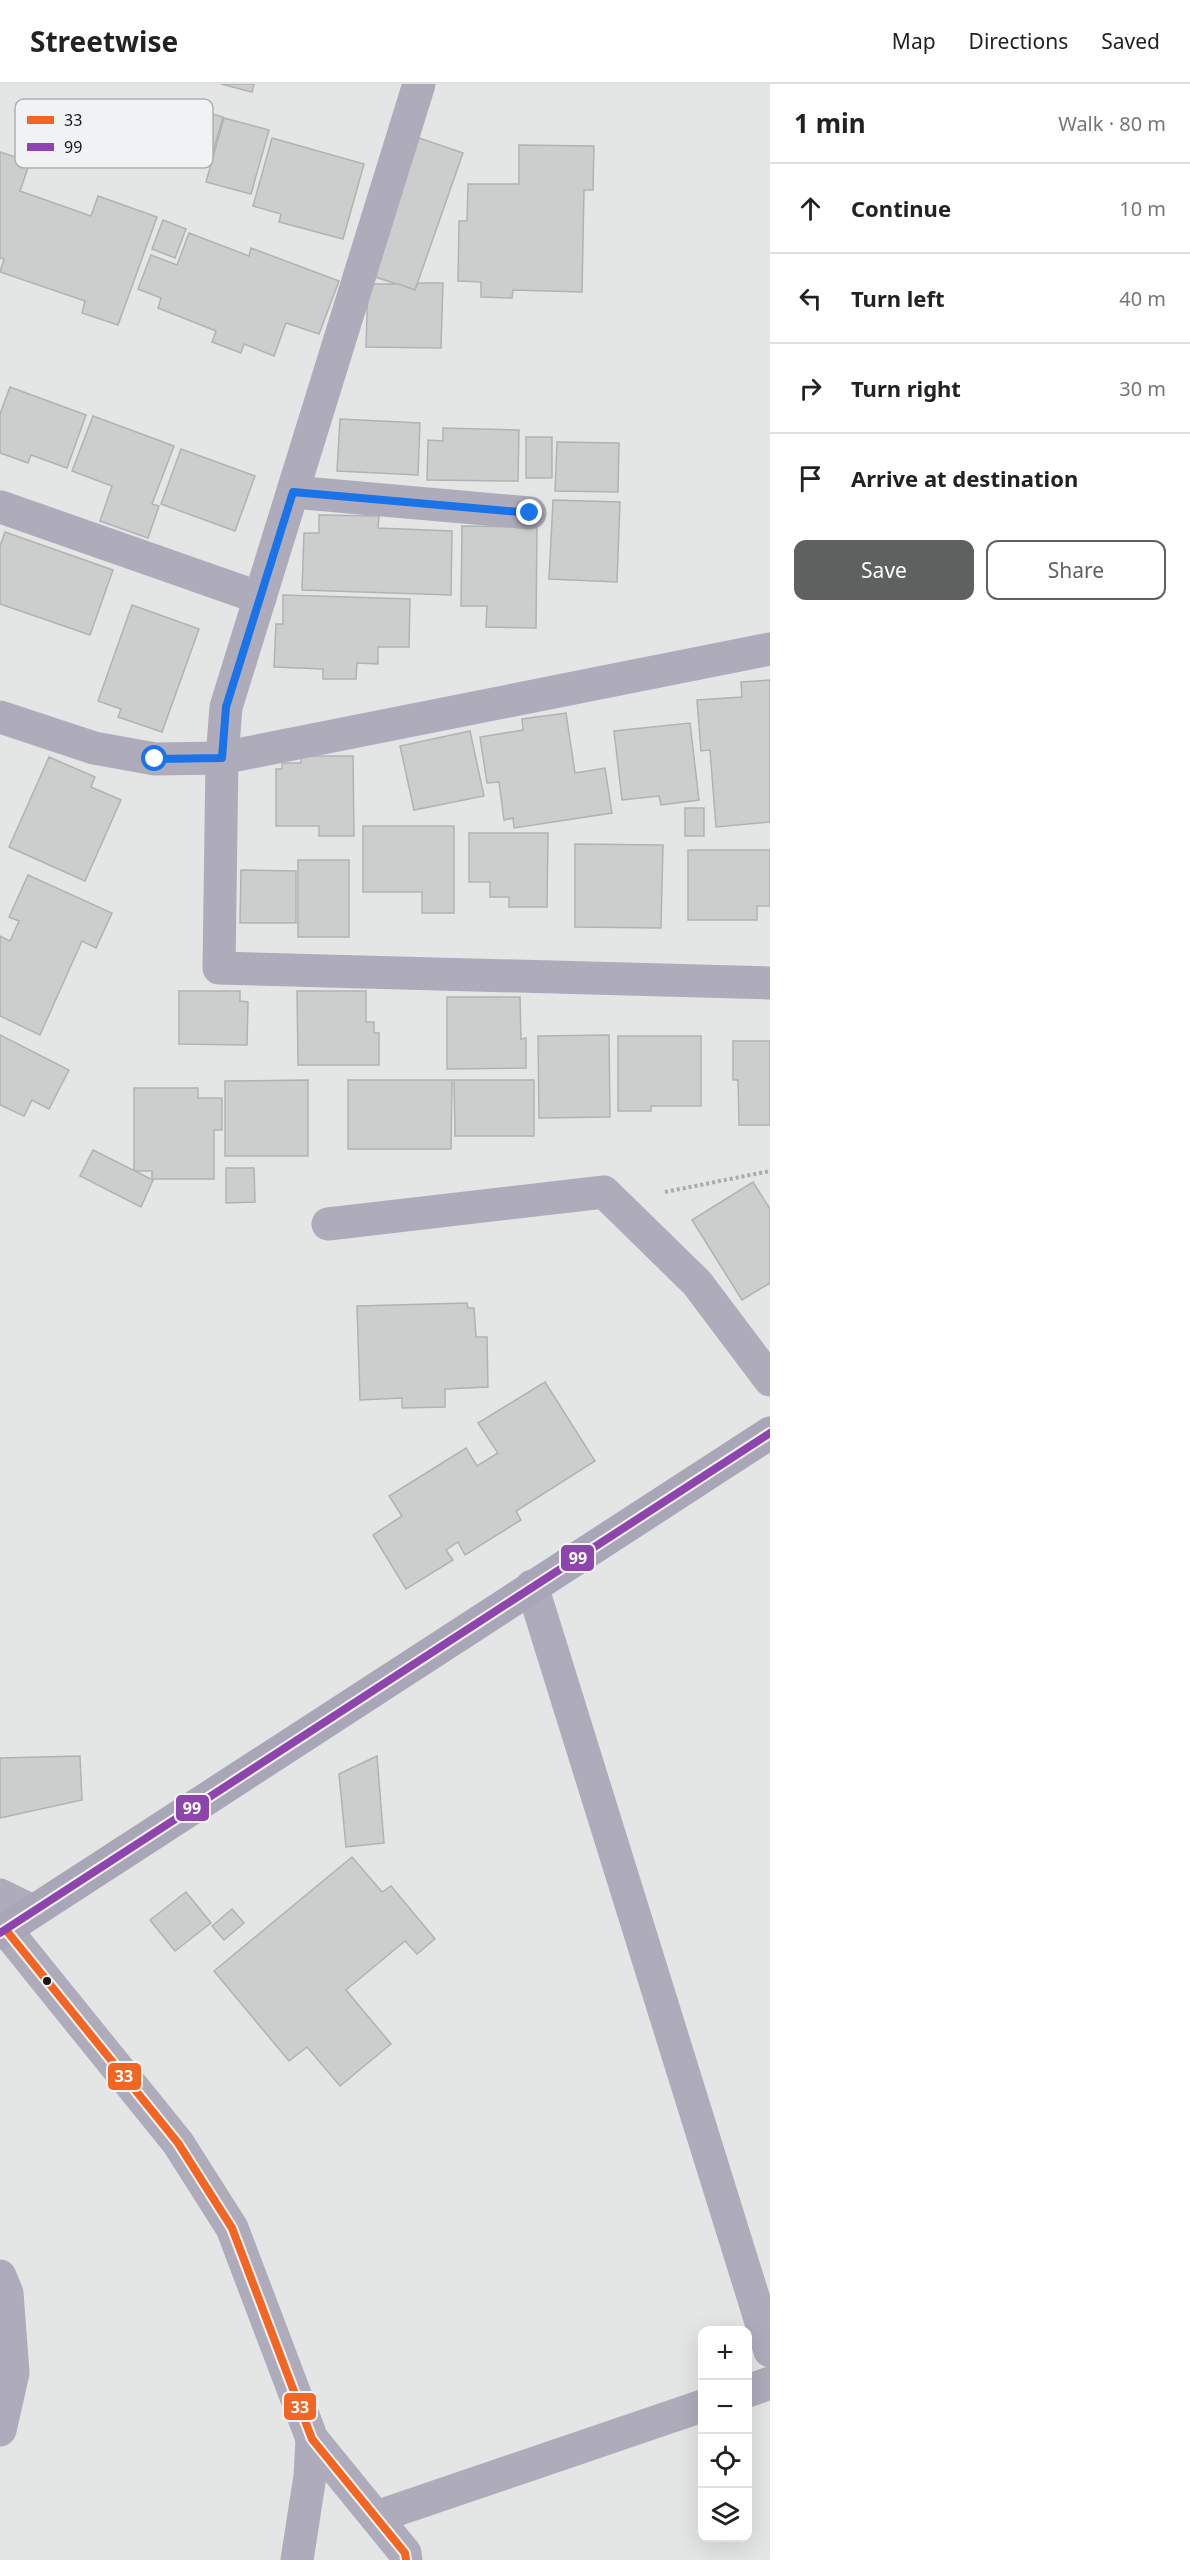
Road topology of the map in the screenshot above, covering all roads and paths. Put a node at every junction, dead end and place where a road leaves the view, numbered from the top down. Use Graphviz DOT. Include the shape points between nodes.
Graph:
graph roads {
  1 [pos="419,84"];
  2 [pos="293,492"];
  3 [pos="1,507"];
  4 [pos="530,513"];
  5 [pos="260,598"];
  6 [pos="770,649"];
  7 [pos="1,719"];
  8 [pos="222,758"];
  9 [pos="770,983"];
  10 [pos="770,1171"];
  11 [pos="614,1201"];
  12 [pos="328,1224"];
  13 [pos="770,1380"];
  14 [pos="770,1433"];
  15 [pos="532,1586"];
  16 [pos="0,1895"];
  17 [pos="33,1911"];
  18 [pos="3,1932"];
  19 [pos="0,2276"];
  20 [pos="770,2351"];
  21 [pos="770,2383"];
  22 [pos="752,2389"];
  23 [pos="698,2407"];
  24 [pos="0,2430"];
  25 [pos="312,2439"];
  26 [pos="376,2517"];
  27 [pos="297,2560"];
  28 [pos="406,2560"];
  1 -- 2 [label="street"];
  2 -- 4 [label="street"];
  2 -- 5 [label="street"];
  3 -- 5 [label="street"];
  5 -- 8 [label="street" via="226,707"];
  6 -- 8 [label="street"];
  7 -- 8 [label="street" via="94,748 155,759"];
  8 -- 9 [label="street" via="219,968"];
  10 -- 11 [label="path"];
  11 -- 12 [label="street" via="604,1192"];
  11 -- 13 [label="street" via="697,1283"];
  14 -- 15 [label="highway"];
  15 -- 17 [label="highway"];
  15 -- 20 [label="street"];
  16 -- 17 [label="street"];
  17 -- 18 [label="highway"];
  18 -- 25 [label="street" via="178,2143 232,2229"];
  19 -- 24 [label="street" via="7,2293 12,2373"];
  21 -- 22 [label="street"];
  23 -- 26 [label="street"];
  25 -- 26 [label="street"];
  25 -- 27 [label="street"];
  26 -- 28 [label="street" via="405,2553"];
}
